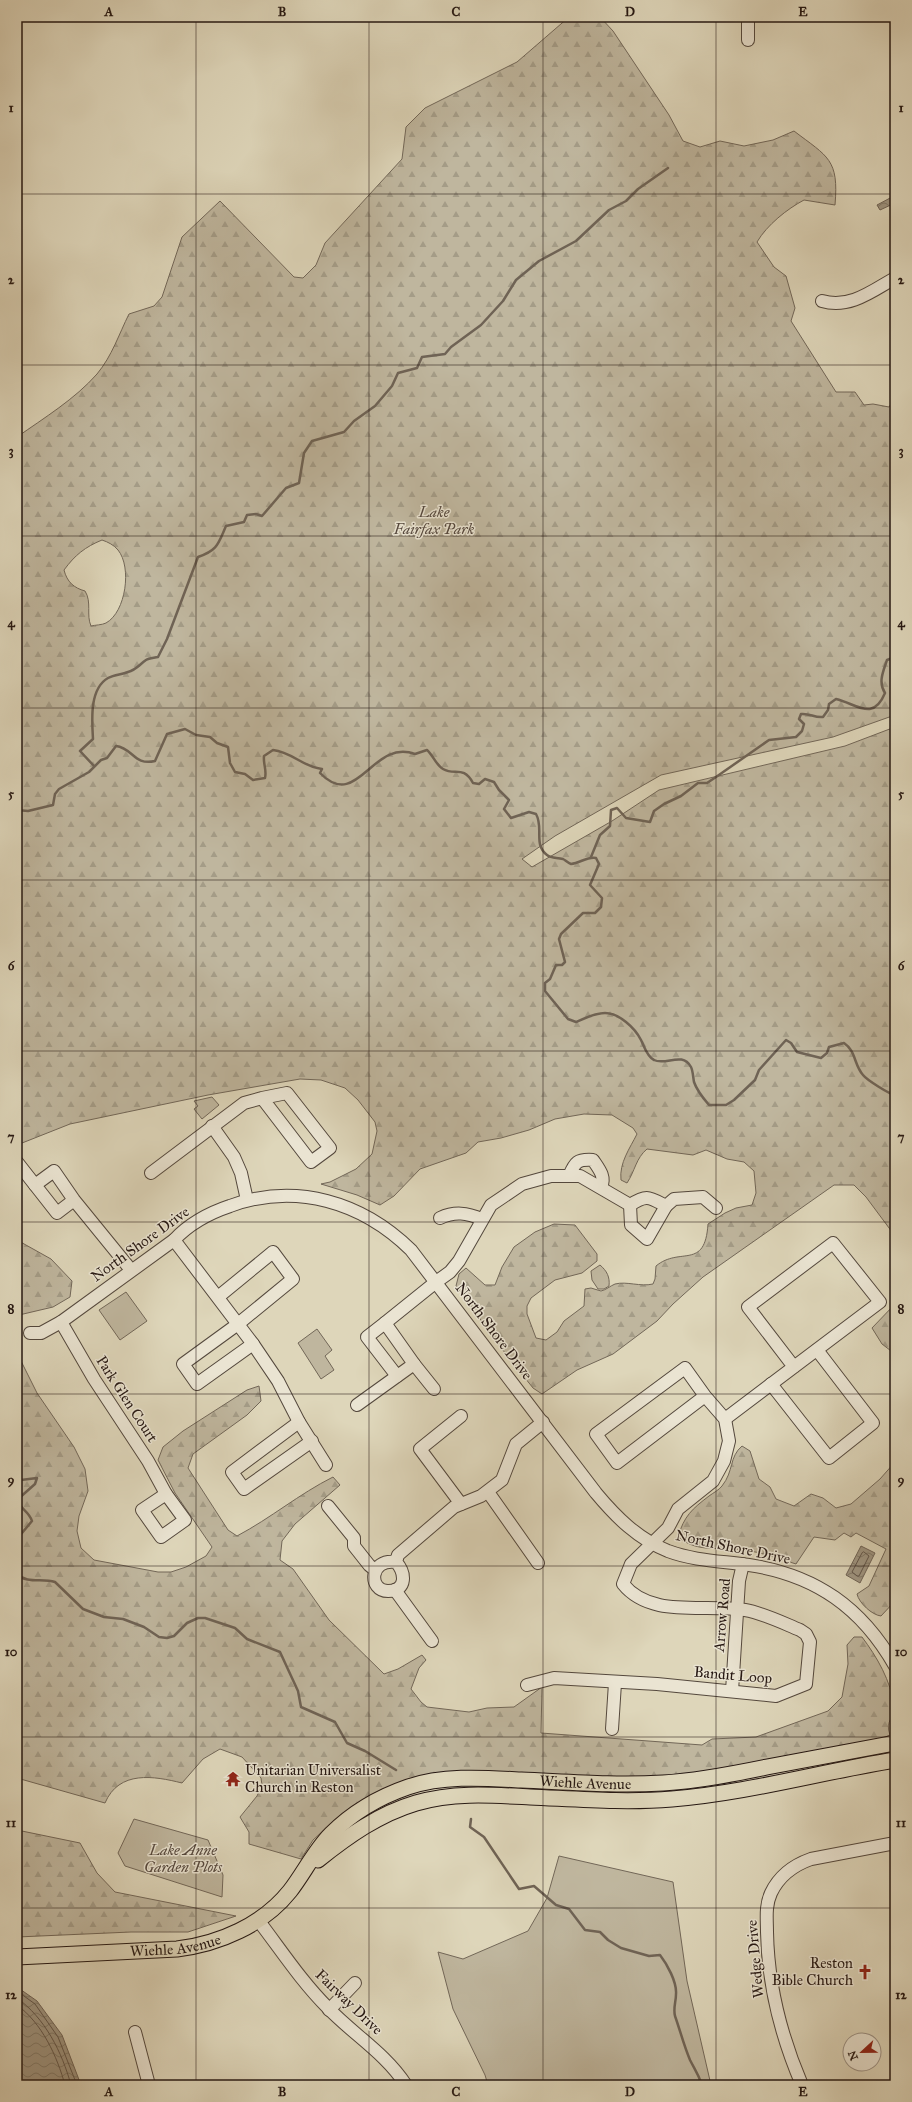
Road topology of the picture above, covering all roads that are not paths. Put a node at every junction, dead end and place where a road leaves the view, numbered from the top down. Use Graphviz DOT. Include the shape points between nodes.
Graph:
graph roads {
  1 [pos="748,17"];
  2 [pos="748,40"];
  3 [pos="895,278"];
  4 [pos="822,301"];
  5 [pos="262,1098"];
  6 [pos="212,1126"];
  7 [pos="17,1162"];
  8 [pos="151,1173"];
  9 [pos="569,1176"];
  10 [pos="35,1185"];
  11 [pos="601,1187"];
  12 [pos="74,1200"];
  13 [pos="247,1200"];
  14 [pos="630,1205"];
  15 [pos="666,1206"];
  16 [pos="716,1208"];
  17 [pos="440,1218"];
  18 [pos="482,1219"];
  19 [pos="174,1240"];
  20 [pos="131,1270"];
  21 [pos="436,1282"];
  22 [pos="218,1297"];
  23 [pos="61,1322"];
  24 [pos="385,1322"];
  25 [pos="238,1324"];
  26 [pos="30,1332"];
  27 [pos="253,1344"];
  28 [pos="817,1350"];
  29 [pos="414,1364"];
  30 [pos="794,1367"];
  31 [pos="397,1376"];
  32 [pos="771,1384"];
  33 [pos="434,1389"];
  34 [pos="705,1396"];
  35 [pos="357,1405"];
  36 [pos="461,1416"];
  37 [pos="725,1419"];
  38 [pos="299,1422"];
  39 [pos="543,1422"];
  40 [pos="312,1441"];
  41 [pos="326,1465"];
  42 [pos="488,1492"];
  43 [pos="166,1494"];
  44 [pos="461,1504"];
  45 [pos="328,1506"];
  46 [pos="653,1544"];
  47 [pos="396,1562"];
  48 [pos="538,1563"];
  49 [pos="743,1564"];
  50 [pos="375,1570"];
  51 [pos="395,1590"];
  52 [pos="737,1609"];
  53 [pos="432,1642"];
  54 [pos="895,1666"];
  55 [pos="615,1683"];
  56 [pos="527,1685"];
  57 [pos="732,1691"];
  58 [pos="612,1729"];
  59 [pos="895,1743"];
  60 [pos="895,1760"];
  61 [pos="895,1843"];
  62 [pos="306,1869"];
  63 [pos="258,1920"];
  64 [pos="17,1957"];
  65 [pos="355,1983"];
  66 [pos="330,2010"];
  67 [pos="135,2032"];
  68 [pos="149,2085"];
  69 [pos="406,2085"];
  70 [pos="802,2085"];
  1 -- 2 [label="street"];
  3 -- 4 [label="street" via="859,299 832,304"];
  5 -- 5 [label="street" via="311,1162 330,1148 287,1093"];
  5 -- 6 [label="street" via="244,1103"];
  6 -- 8 [label="street"];
  6 -- 13 [label="street" via="234,1157 241,1173"];
  7 -- 10 [label="street"];
  9 -- 11 [label="street" via="580,1176"];
  9 -- 11 [label="street" via="575,1164 583,1159 593,1160 602,1172"];
  9 -- 18 [label="street" via="551,1176 522,1184 491,1205"];
  10 -- 12 [label="street" via="57,1213"];
  10 -- 12 [label="street" via="54,1171"];
  11 -- 14 [label="street"];
  12 -- 20 [label="street"];
  13 -- 19 [label="street, North Shore Drive" via="202,1218 184,1229"];
  13 -- 21 [label="street, North Shore Drive" via="277,1195 296,1196 352,1208 398,1238"];
  14 -- 15 [label="street" via="642,1197 650,1197"];
  14 -- 15 [label="street" via="631,1225 646,1239"];
  15 -- 16 [label="street" via="674,1200 703,1197"];
  17 -- 18 [label="street" via="460,1213"];
  18 -- 21 [label="street" via="459,1261 450,1272"];
  19 -- 20 [label="street, North Shore Drive"];
  19 -- 22 [label="street"];
  20 -- 23 [label="street, North Shore Drive"];
  21 -- 24 [label="street"];
  21 -- 39 [label="street, North Shore Drive"];
  22 -- 25 [label="street"];
  22 -- 25 [label="street" via="273,1252 293,1279"];
  23 -- 26 [label="street, North Shore Drive" via="41,1333"];
  23 -- 43 [label="street, Park Glen Court"];
  24 -- 29 [label="street"];
  24 -- 31 [label="street" via="367,1337"];
  25 -- 27 [label="street"];
  25 -- 27 [label="street" via="183,1364 197,1384"];
  27 -- 38 [label="street" via="278,1381"];
  28 -- 30 [label="street"];
  28 -- 30 [label="street" via="880,1302 833,1243 748,1307"];
  28 -- 32 [label="street" via="873,1423 829,1458"];
  29 -- 31 [label="street"];
  29 -- 33 [label="street"];
  30 -- 32 [label="street"];
  31 -- 35 [label="street"];
  32 -- 37 [label="street"];
  34 -- 34 [label="street" via="617,1463 596,1434 685,1368"];
  34 -- 37 [label="street"];
  36 -- 44 [label="street" via="420,1449"];
  37 -- 46 [label="street" via="729,1441 724,1461 713,1481 678,1509 668,1528"];
  38 -- 40 [label="street"];
  38 -- 40 [label="street" via="232,1472 244,1489"];
  39 -- 42 [label="street" via="516,1444 502,1480"];
  39 -- 46 [label="street, North Shore Drive" via="613,1513"];
  40 -- 41 [label="street"];
  42 -- 44 [label="street"];
  42 -- 48 [label="street"];
  44 -- 47 [label="street" via="454,1507 398,1555"];
  45 -- 50 [label="street" via="354,1538 354,1546"];
  46 -- 49 [label="street, North Shore Drive" via="692,1558"];
  46 -- 52 [label="street, Bandit Loop" via="627,1571 623,1584 631,1594 660,1606"];
  47 -- 50 [label="street" via="382,1563"];
  47 -- 51 [label="street" via="402,1568 404,1576 402,1584"];
  49 -- 52 [label="street, Arrow Road"];
  49 -- 54 [label="street, North Shore Drive" via="787,1573 836,1598 871,1630"];
  50 -- 51 [label="street" via="375,1583 380,1589"];
  51 -- 53 [label="street"];
  52 -- 57 [label="street, Arrow Road"];
  52 -- 57 [label="street, Bandit Loop" via="800,1630 806,1634 810,1642 806,1684 776,1696"];
  55 -- 56 [label="street, Bandit Loop" via="554,1678"];
  55 -- 57 [label="street, Bandit Loop"];
  55 -- 58 [label="street"];
  59 -- 62 [label="main road, Wiehle Avenue" via="723,1776 664,1783 472,1778 428,1782 385,1796 358,1812 330,1835"];
  60 -- 62 [label="main road, Wiehle Avenue" via="727,1792 671,1799 601,1800 474,1794 436,1798 392,1812 368,1824"];
  61 -- 70 [label="street, Wedge Drive" via="801,1863 781,1878 770,1894 766,1914 770,1980 783,2035"];
  62 -- 63 [label="main road, Wiehle Avenue" via="279,1903"];
  63 -- 64 [label="main road, Wiehle Avenue" via="226,1937 195,1947"];
  63 -- 66 [label="street, Fairway Drive" via="301,1979"];
  65 -- 66 [label="street"];
  66 -- 69 [label="street, Fairway Drive" via="380,2053"];
  67 -- 68 [label="street"];
}
